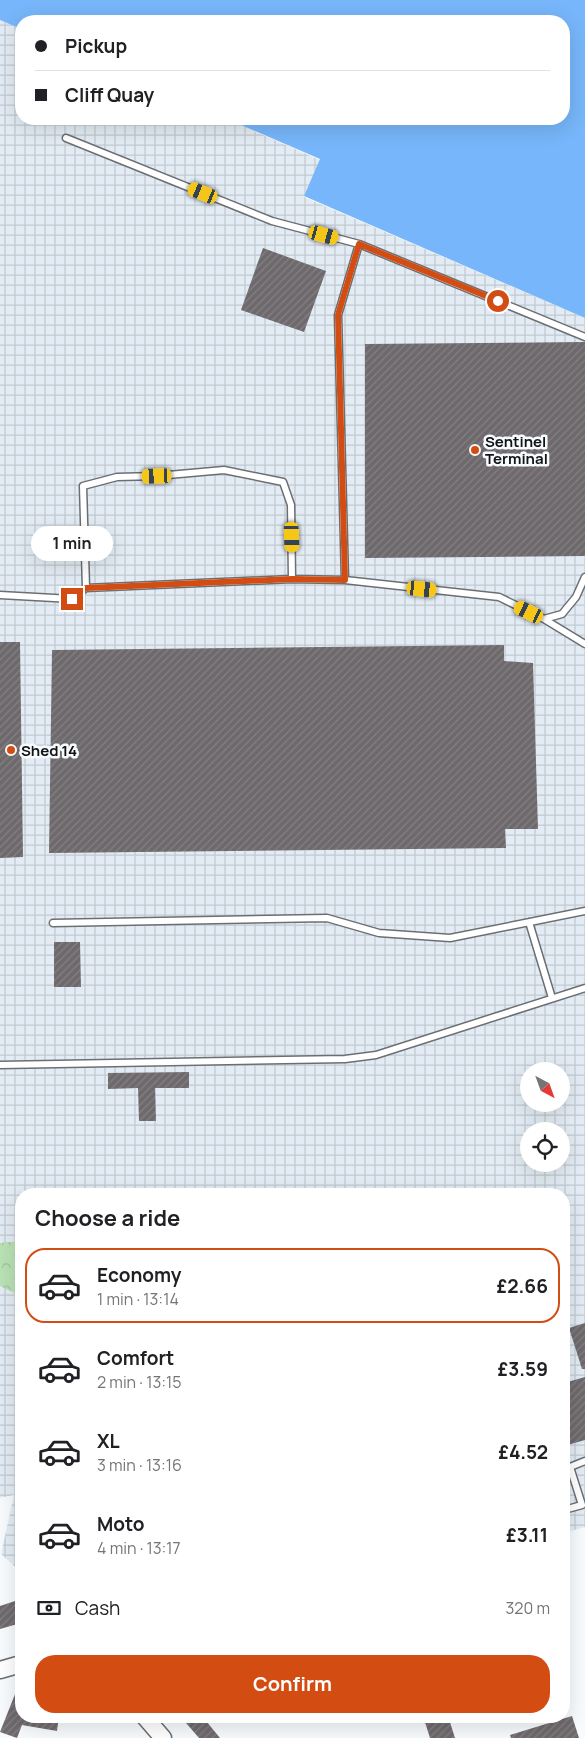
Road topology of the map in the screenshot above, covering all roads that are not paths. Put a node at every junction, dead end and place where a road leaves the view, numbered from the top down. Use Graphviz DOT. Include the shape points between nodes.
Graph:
graph roads {
  1 [pos="66,138"];
  2 [pos="359,244"];
  3 [pos="585,337"];
  4 [pos="585,577"];
  5 [pos="292,579"];
  6 [pos="345,580"];
  7 [pos="86,588"];
  8 [pos="0,595"];
  9 [pos="544,619"];
  10 [pos="585,644"];
  11 [pos="585,911"];
  12 [pos="529,922"];
  13 [pos="53,923"];
  14 [pos="585,988"];
  15 [pos="552,998"];
  16 [pos="0,1065"];
  17 [pos="585,1461"];
  18 [pos="570,1467"];
  19 [pos="570,1467"];
  20 [pos="570,1508"];
  21 [pos="15,1666"];
  22 [pos="0,1670"];
  23 [pos="150,1723"];
  24 [pos="163,1738"];
  1 -- 2 [label="lane" via="272,221"];
  2 -- 3 [label="lane"];
  2 -- 6 [label="lane" via="338,315"];
  4 -- 9 [label="lane" via="576,597 562,614"];
  5 -- 6 [label="lane"];
  5 -- 7 [label="lane"];
  5 -- 7 [label="lane" via="291,504 282,482 224,470 117,477 83,486"];
  6 -- 9 [label="lane" via="499,597"];
  7 -- 8 [label="lane" via="72,599"];
  9 -- 10 [label="lane"];
  11 -- 12 [label="lane"];
  12 -- 13 [label="lane" via="450,938 378,933 327,918"];
  12 -- 15 [label="lane"];
  14 -- 15 [label="lane"];
  15 -- 16 [label="lane" via="376,1055 345,1059"];
  17 -- 18 [label="lane"];
  19 -- 20 [label="lane" via="582,1504"];
  21 -- 22 [label="street"];
  23 -- 24 [label="street"];
}
